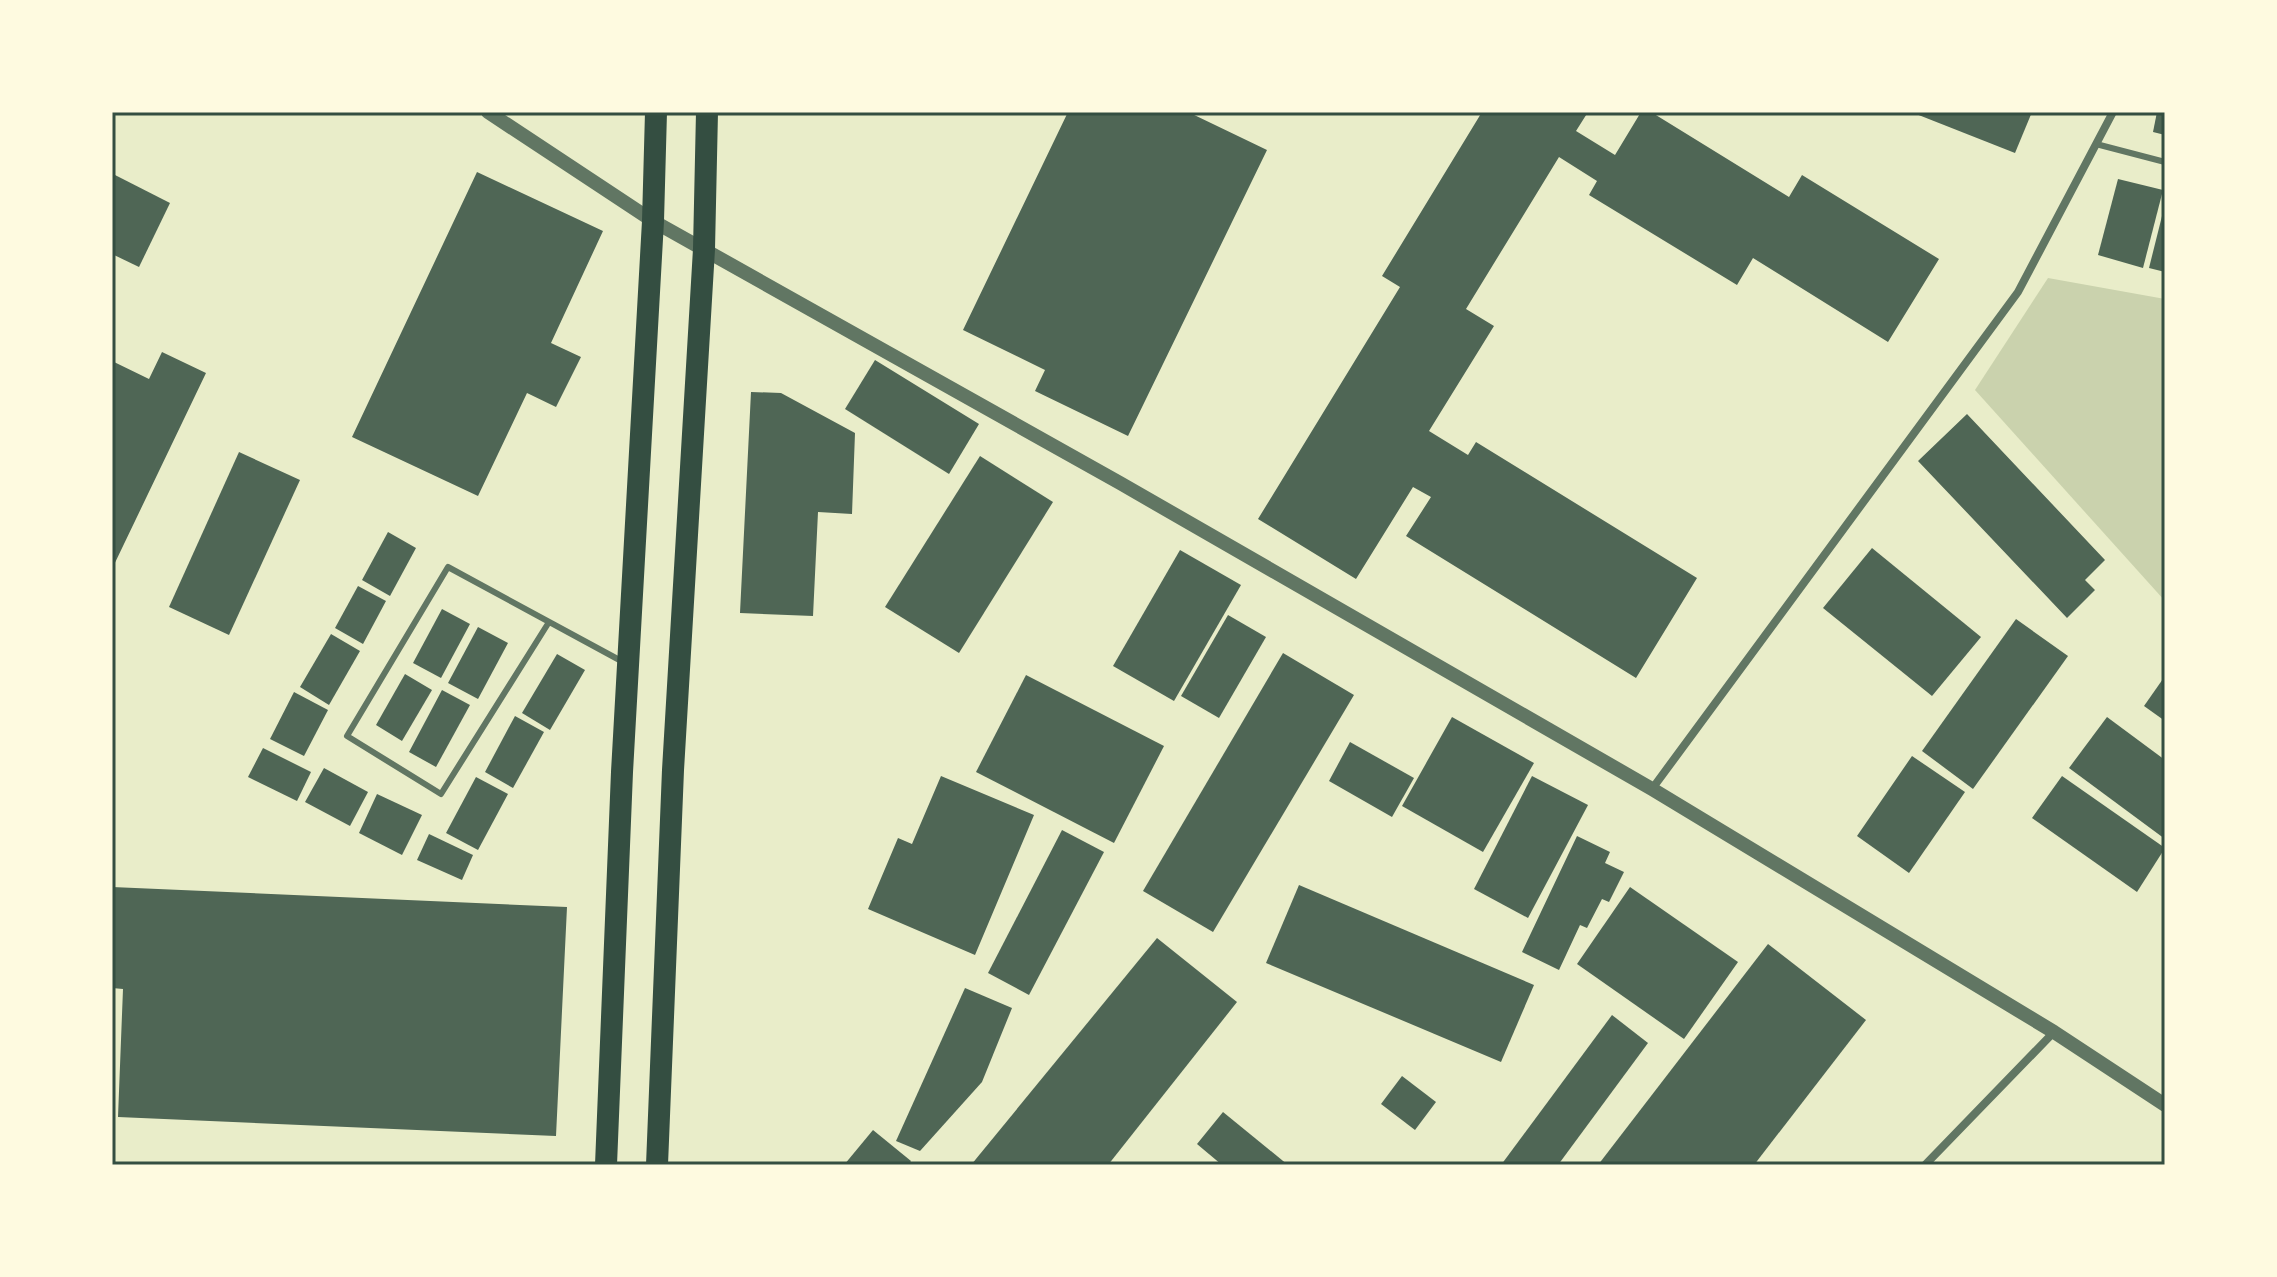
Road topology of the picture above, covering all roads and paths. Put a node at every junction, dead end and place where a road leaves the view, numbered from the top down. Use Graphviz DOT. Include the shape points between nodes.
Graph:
graph roads {
  1 [pos="488,112"];
  2 [pos="656,112"];
  3 [pos="707,112"];
  4 [pos="2113,112"];
  5 [pos="2096,144"];
  6 [pos="2165,162"];
  7 [pos="653,221"];
  8 [pos="704,249"];
  9 [pos="549,622"];
  10 [pos="628,664"];
  11 [pos="1652,789"];
  12 [pos="2054,1032"];
  13 [pos="2165,1105"];
  14 [pos="606,1165"];
  15 [pos="657,1165"];
  16 [pos="1925,1165"];
  1 -- 7 [label="street"];
  2 -- 7 [label="highway"];
  3 -- 8 [label="highway"];
  4 -- 5 [label="street"];
  5 -- 6 [label="lane"];
  5 -- 11 [label="street" via="2018,292"];
  7 -- 8 [label="street"];
  7 -- 10 [label="highway"];
  8 -- 11 [label="street"];
  8 -- 15 [label="highway" via="673,770"];
  9 -- 9 [label="lane" via="448,567 347,736 441,794"];
  9 -- 10 [label="lane"];
  10 -- 14 [label="highway"];
  11 -- 12 [label="street"];
  12 -- 13 [label="street"];
  12 -- 16 [label="street"];
}
